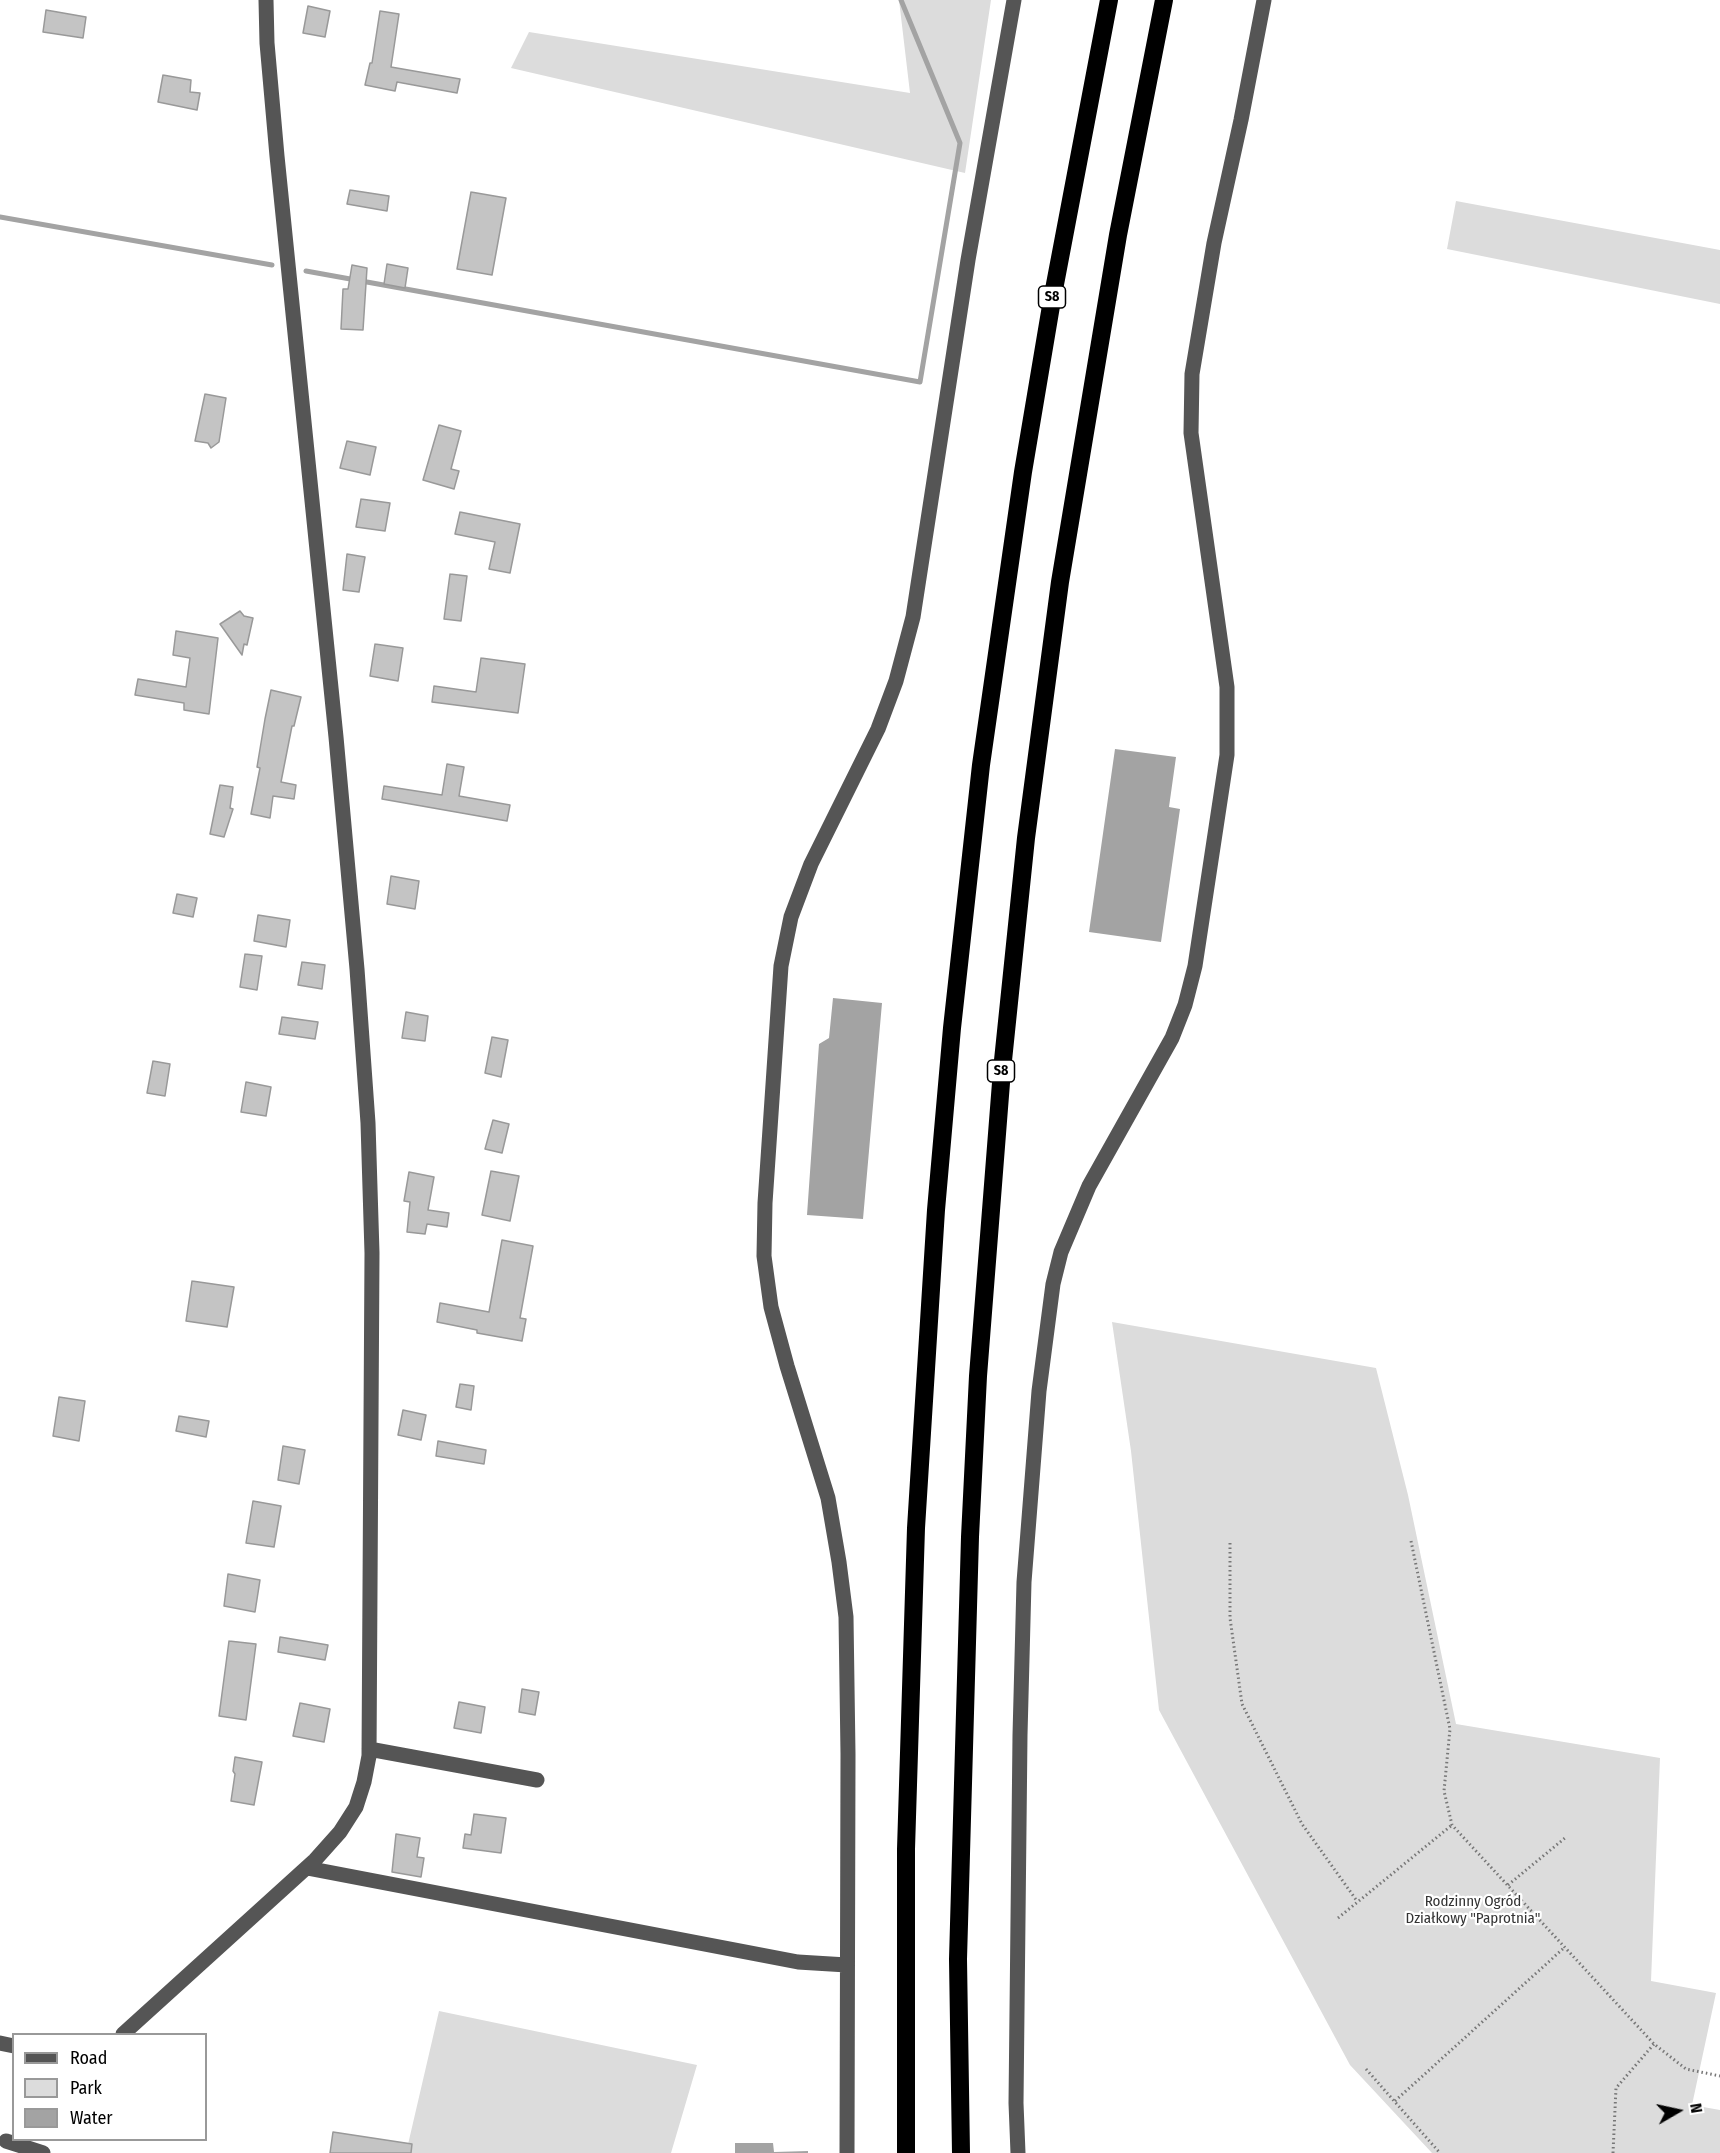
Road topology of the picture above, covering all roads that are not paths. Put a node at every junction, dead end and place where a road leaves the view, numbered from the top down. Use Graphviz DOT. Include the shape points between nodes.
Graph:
graph roads {
  1 [pos="266,0"];
  2 [pos="1014,0"];
  3 [pos="1109,0"];
  4 [pos="1164,0"];
  5 [pos="1264,0"];
  6 [pos="369,1749"];
  7 [pos="537,1780"];
  8 [pos="307,1868"];
  9 [pos="847,1965"];
  10 [pos="124,2033"];
  11 [pos="6,2140"];
  12 [pos="43,2153"];
  13 [pos="847,2153"];
  14 [pos="906,2153"];
  15 [pos="961,2153"];
  16 [pos="1018,2153"];
  1 -- 6 [label="street" via="277,156 335,725 368,1123 372,1300"];
  2 -- 9 [label="street" via="968,260 913,617 878,729 803,885 791,917 781,966 764,1256 771,1307 828,1498 846,1617"];
  3 -- 14 [label="highway, S8" via="1021,483 981,765 952,1028 935,1222 916,1528 906,1849"];
  4 -- 15 [label="highway, S8" via="1118,235 1060,582 1026,838 1002,1070 978,1376 968,1570 958,1959"];
  5 -- 16 [label="street" via="1214,243 1192,374 1191,433 1224,656 1228,710 1227,755 1195,966 1172,1038 1089,1186 1061,1252 1039,1391 1024,1582"];
  6 -- 7 [label="street"];
  6 -- 8 [label="street" via="356,1807 340,1832"];
  8 -- 9 [label="street" via="798,1962"];
  8 -- 10 [label="street"];
  9 -- 13 [label="street"];
  11 -- 12 [label="street"];
}
